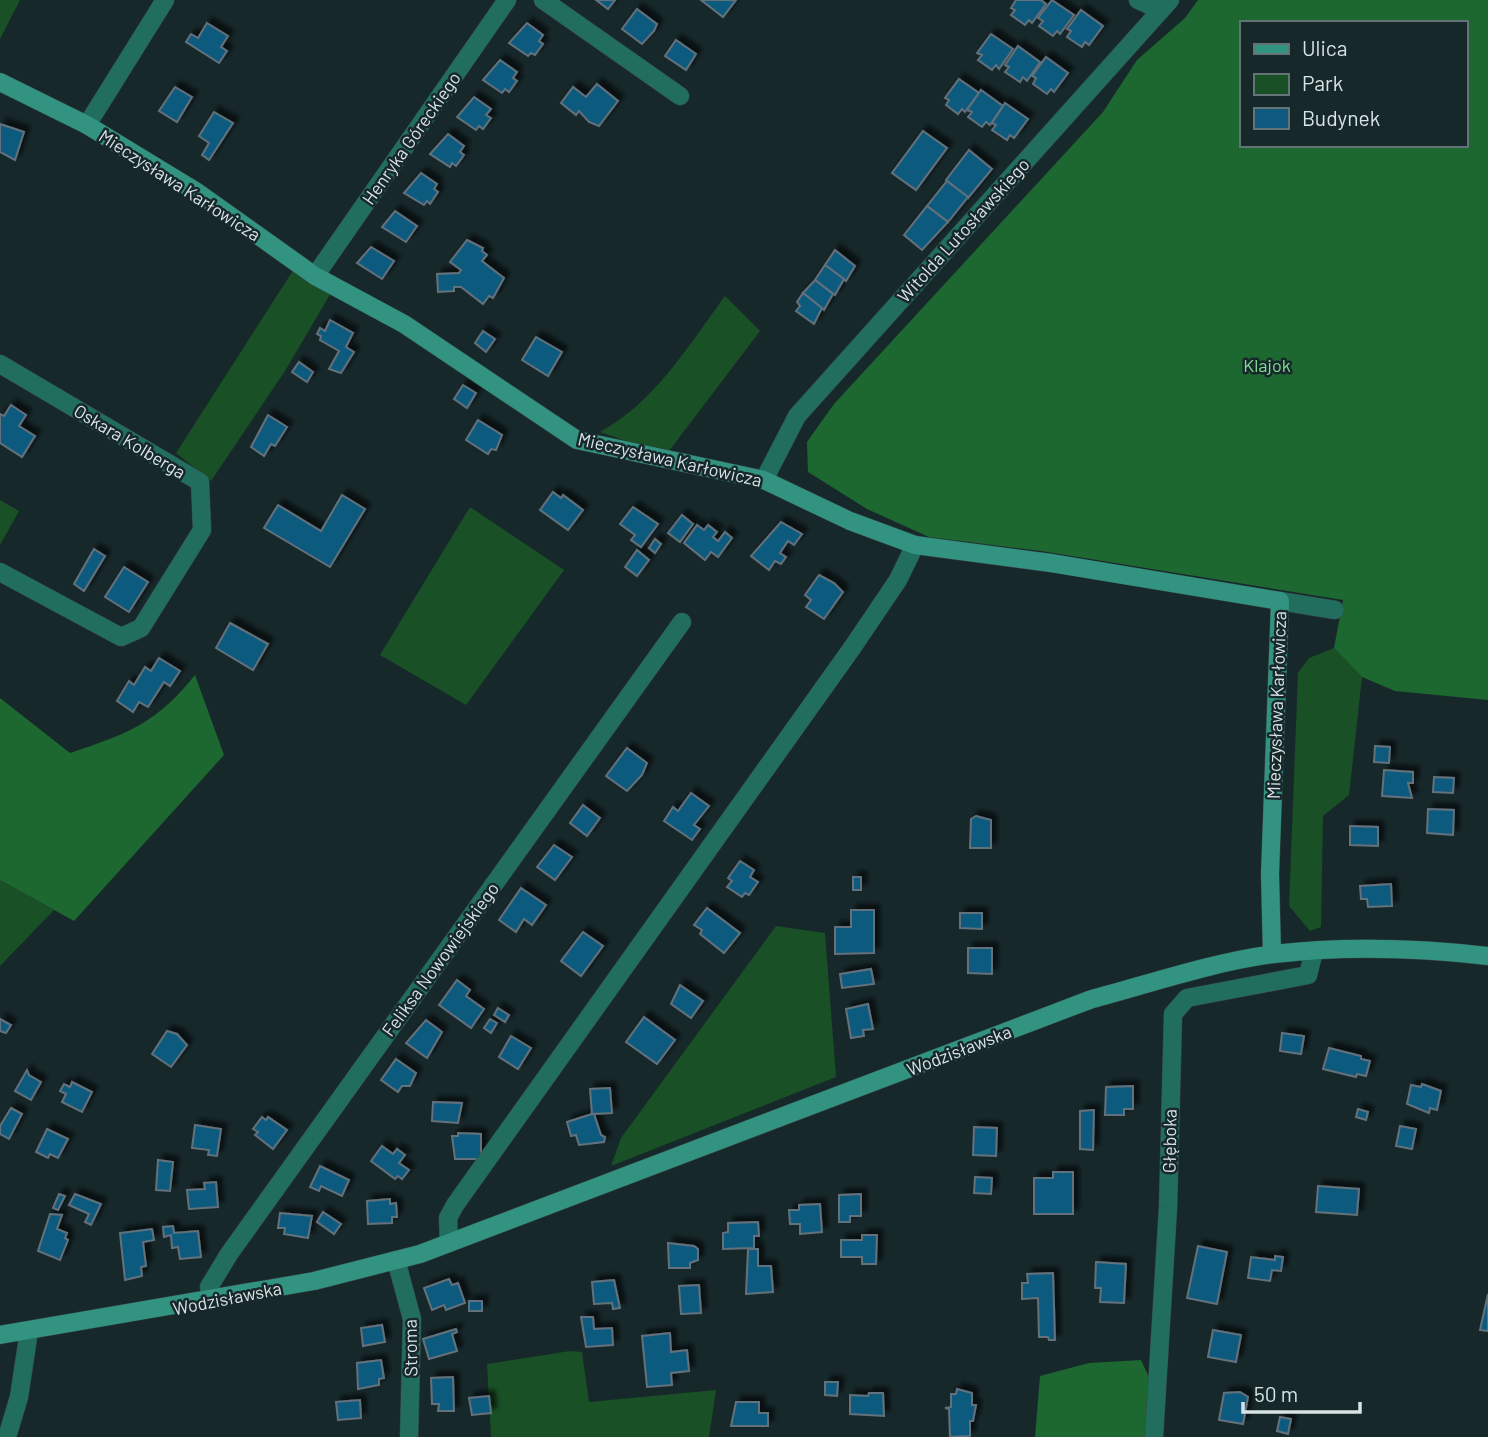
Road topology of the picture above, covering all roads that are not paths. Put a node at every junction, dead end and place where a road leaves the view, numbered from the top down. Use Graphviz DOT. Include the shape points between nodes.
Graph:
graph roads {
  1 [pos="165,0"];
  2 [pos="507,0"];
  3 [pos="543,0"];
  4 [pos="1138,0"];
  5 [pos="1165,5"];
  6 [pos="0,82"];
  7 [pos="680,96"];
  8 [pos="87,125"];
  9 [pos="316,276"];
  10 [pos="0,364"];
  11 [pos="764,480"];
  12 [pos="915,545"];
  13 [pos="0,572"];
  14 [pos="1280,601"];
  15 [pos="1335,610"];
  16 [pos="682,622"];
  17 [pos="1314,951"];
  18 [pos="1272,954"];
  19 [pos="1488,956"];
  20 [pos="449,1243"];
  21 [pos="396,1260"];
  22 [pos="212,1300"];
  23 [pos="29,1331"];
  24 [pos="0,1335"];
  25 [pos="7,1437"];
  26 [pos="409,1437"];
  27 [pos="1154,1437"];
  1 -- 8 [label="street"];
  2 -- 9 [label="street, Henryka Góreckiego"];
  3 -- 7 [label="street"];
  4 -- 5 [label="street, Witolda Lutosławskiego"];
  5 -- 11 [label="street, Witolda Lutosławskiego" via="805,407 780,444"];
  6 -- 8 [label="street, Mieczysława Karłowicza"];
  8 -- 9 [label="street, Mieczysława Karłowicza" via="197,192"];
  9 -- 11 [label="street, Mieczysława Karłowicza" via="404,324 577,440"];
  10 -- 13 [label="street, Oskara Kolberga" via="200,482 202,530 141,628 121,637"];
  11 -- 12 [label="street, Mieczysława Karłowicza" via="850,521"];
  12 -- 14 [label="street, Mieczysława Karłowicza"];
  12 -- 20 [label="street" via="898,580 852,648 455,1205 448,1218"];
  14 -- 15 [label="street"];
  14 -- 18 [label="street, Mieczysława Karłowicza" via="1270,874"];
  16 -- 22 [label="street, Feliksa Nowowiejskiego" via="229,1254 209,1287"];
  17 -- 18 [label="street, Wodzisławska"];
  17 -- 19 [label="street, Wodzisławska"];
  17 -- 27 [label="street, Głęboka" via="1308,975 1187,998 1173,1014"];
  18 -- 20 [label="street, Wodzisławska" via="1092,999"];
  20 -- 21 [label="street, Wodzisławska"];
  21 -- 22 [label="street, Wodzisławska"];
  21 -- 26 [label="street, Stroma" via="412,1319"];
  22 -- 23 [label="street, Wodzisławska"];
  23 -- 24 [label="street, Wodzisławska"];
  23 -- 25 [label="street" via="19,1397"];
}
